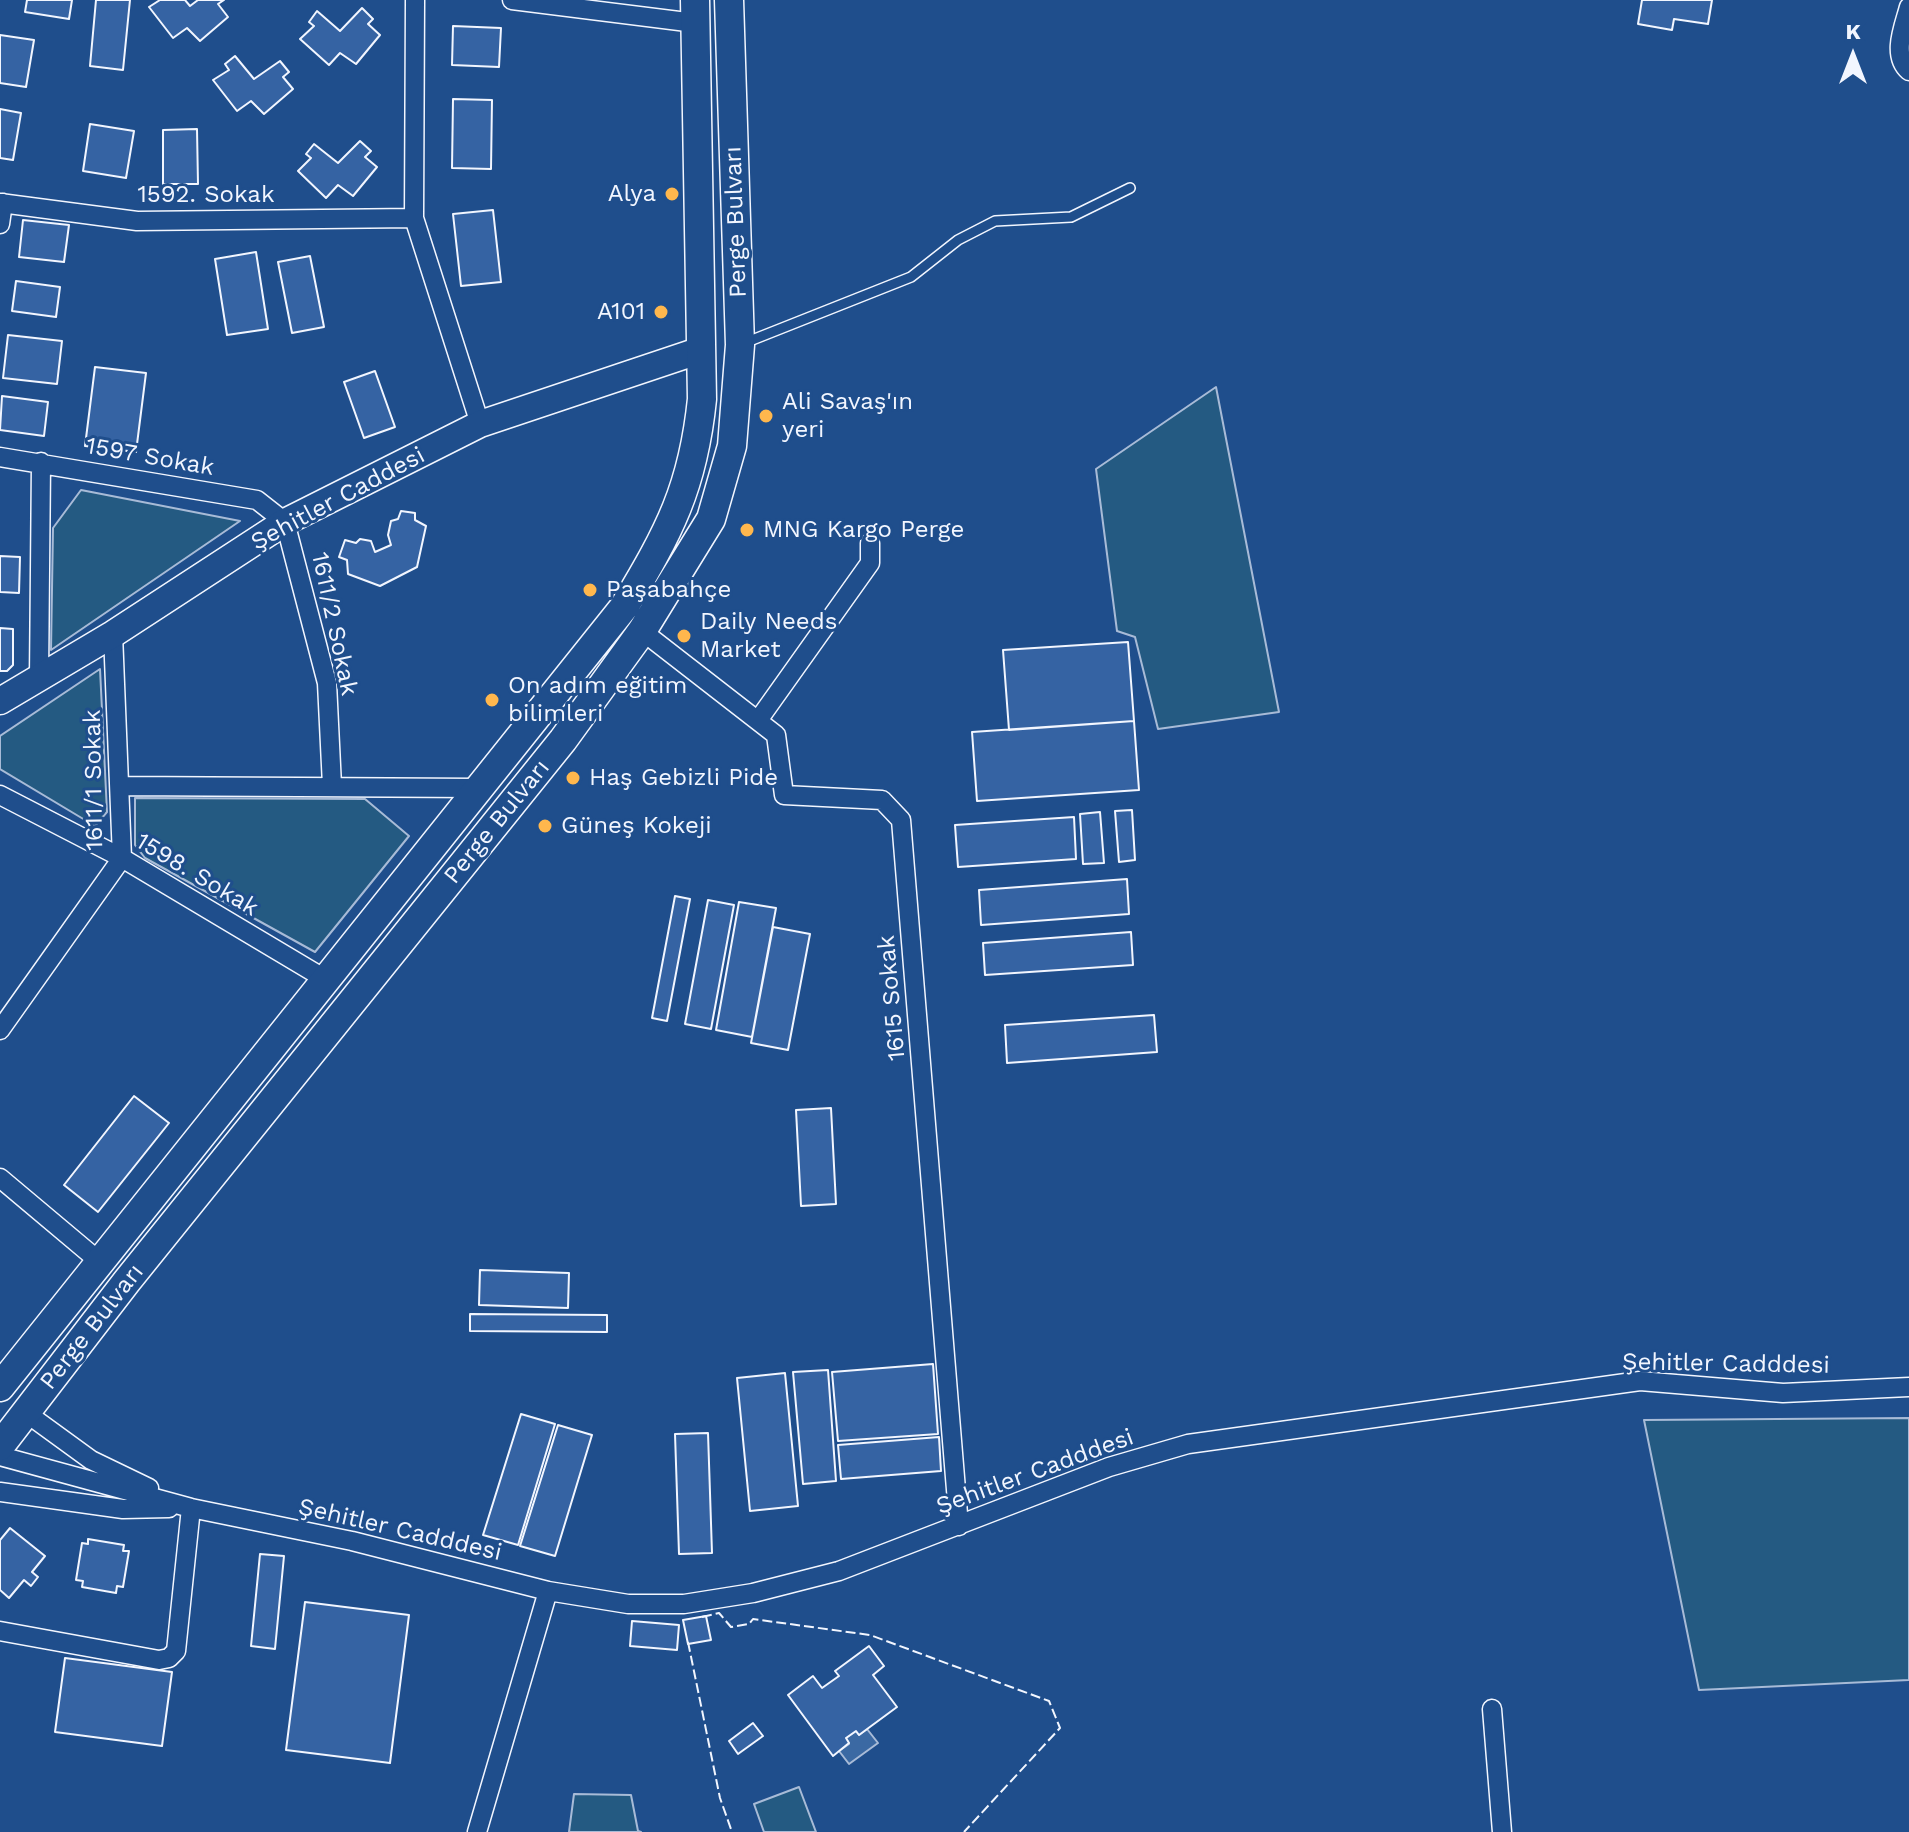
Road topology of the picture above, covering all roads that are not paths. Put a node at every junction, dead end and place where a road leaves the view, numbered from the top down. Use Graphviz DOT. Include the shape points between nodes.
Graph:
graph roads {
  1 [pos="415,0"];
  2 [pos="512,0"];
  3 [pos="729,0"];
  4 [pos="1909,7"];
  5 [pos="695,11"];
  6 [pos="1909,71"];
  7 [pos="1130,188"];
  8 [pos="1,203"];
  9 [pos="414,218"];
  10 [pos="0,224"];
  11 [pos="740,345"];
  12 [pos="701,350"];
  13 [pos="480,424"];
  14 [pos="0,457"];
  15 [pos="41,462"];
  16 [pos="285,522"];
  17 [pos="870,543"];
  18 [pos="642,631"];
  19 [pos="113,634"];
  20 [pos="39,678"];
  21 [pos="0,701"];
  22 [pos="759,719"];
  23 [pos="120,786"];
  24 [pos="332,786"];
  25 [pos="478,788"];
  26 [pos="0,795"];
  27 [pos="122,858"];
  28 [pos="325,979"];
  29 [pos="0,1030"];
  30 [pos="0,1178"];
  31 [pos="100,1262"];
  32 [pos="0,1387"];
  33 [pos="1909,1387"];
  34 [pos="25,1412"];
  35 [pos="0,1446"];
  36 [pos="0,1456"];
  37 [pos="0,1492"];
  38 [pos="191,1508"];
  39 [pos="959,1526"];
  40 [pos="548,1591"];
  41 [pos="0,1631"];
  42 [pos="1492,1709"];
  43 [pos="477,1832"];
  44 [pos="1502,1832"];
  1 -- 9 [label="street"];
  2 -- 5 [label="street"];
  3 -- 11 [label="main road, Perge Bulvarı"];
  4 -- 6 [label="street" via="1899,49"];
  5 -- 12 [label="main road, Perge Bulvarı"];
  7 -- 11 [label="lane" via="1071,217 995,221 958,240 911,277"];
  8 -- 9 [label="street, 1592. Sokak" via="137,221"];
  8 -- 10 [label="street"];
  9 -- 13 [label="street"];
  11 -- 18 [label="main road, Perge Bulvarı" via="732,446 711,519"];
  12 -- 13 [label="street, Şehitler Caddesi"];
  12 -- 25 [label="main road, Perge Bulvarı" via="697,444 663,542 624,607"];
  13 -- 16 [label="street, Şehitler Caddesi"];
  14 -- 15 [label="street, 1597 Sokak"];
  15 -- 16 [label="street, 1597 Sokak" via="257,500"];
  15 -- 20 [label="street"];
  16 -- 19 [label="street, Şehitler Caddesi"];
  16 -- 24 [label="street, 1611/2 Sokak" via="327,683"];
  17 -- 22 [label="street" via="870,563"];
  18 -- 22 [label="street, 1615 Sokak"];
  18 -- 34 [label="main road, Perge Bulvarı" via="563,740"];
  19 -- 20 [label="street, Şehitler Caddesi"];
  19 -- 23 [label="street, 1611/1 Sokak"];
  20 -- 21 [label="street, Şehitler Caddesi"];
  22 -- 39 [label="street, 1615 Sokak" via="776,735 784,795 882,800 901,820"];
  23 -- 24 [label="street"];
  23 -- 27 [label="street, 1611/1 Sokak"];
  24 -- 25 [label="street"];
  25 -- 28 [label="main road, Perge Bulvarı"];
  26 -- 27 [label="street, 1598. Sokak"];
  27 -- 28 [label="street, 1598. Sokak"];
  27 -- 29 [label="street, 1611/1 Sokak"];
  28 -- 31 [label="main road, Perge Bulvarı"];
  30 -- 31 [label="street"];
  31 -- 32 [label="main road, Perge Bulvarı"];
  33 -- 39 [label="street, Şehitler Cadddesi" via="1783,1393 1640,1381 1188,1444 1109,1467"];
  34 -- 35 [label="main road, Perge Bulvarı"];
  34 -- 38 [label="street" via="91,1460"];
  36 -- 38 [label="street"];
  37 -- 38 [label="street" via="123,1509"];
  38 -- 40 [label="street, Şehitler Cadddesi" via="352,1541"];
  38 -- 41 [label="street" via="176,1651 169,1658"];
  39 -- 40 [label="street, Şehitler Cadddesi" via="839,1571 727,1598 628,1604"];
  40 -- 43 [label="street"];
  42 -- 44 [label="street"];
}
